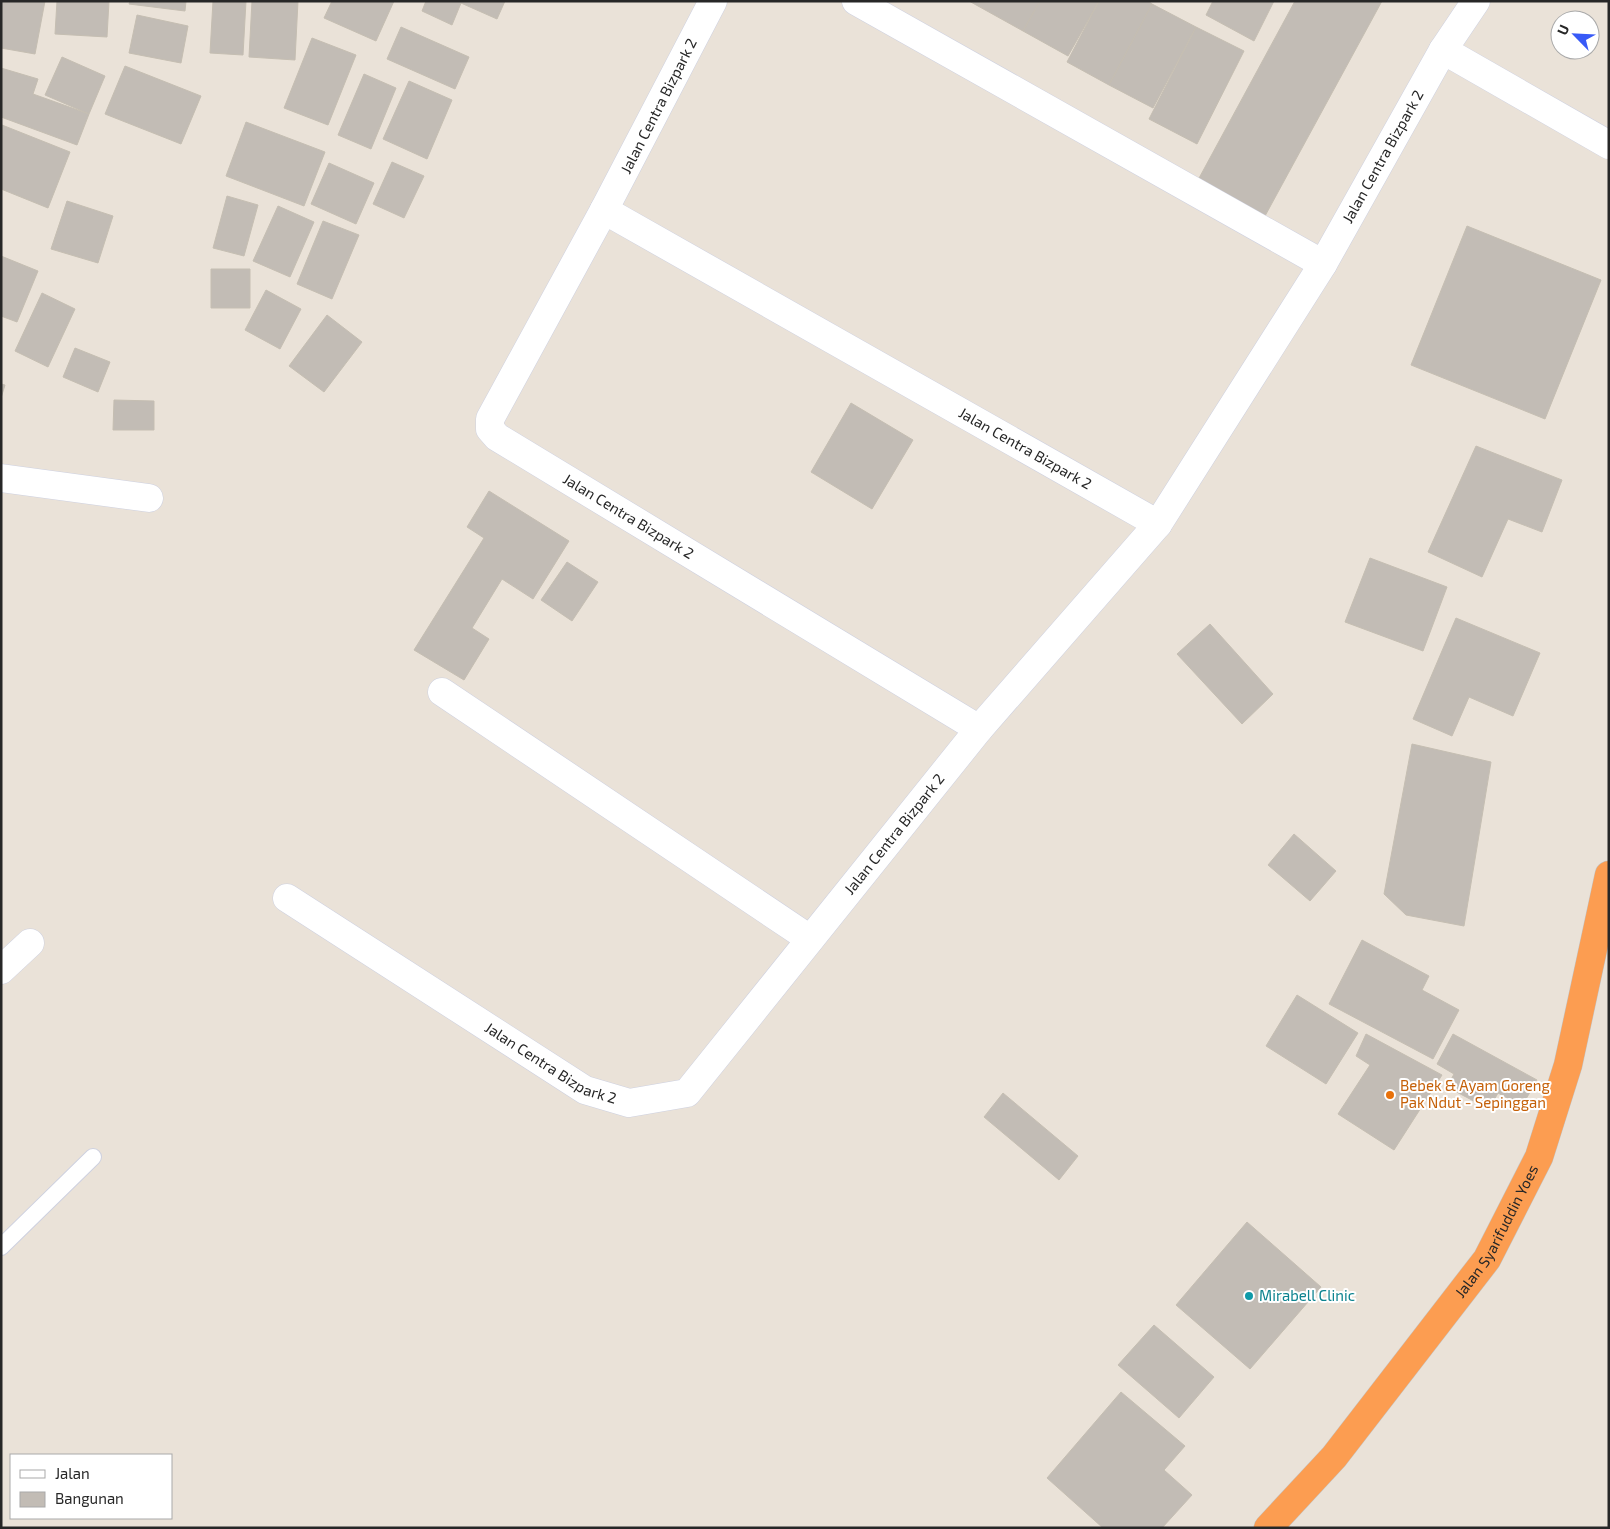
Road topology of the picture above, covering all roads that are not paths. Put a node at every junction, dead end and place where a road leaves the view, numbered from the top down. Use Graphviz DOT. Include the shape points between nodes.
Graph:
graph roads {
  1 [pos="713,1"];
  2 [pos="856,1"];
  3 [pos="1476,1"];
  4 [pos="1443,50"];
  5 [pos="1609,145"];
  6 [pos="604,210"];
  7 [pos="1323,264"];
  8 [pos="1,478"];
  9 [pos="149,498"];
  10 [pos="1158,524"];
  11 [pos="442,692"];
  12 [pos="979,730"];
  13 [pos="1609,875"];
  14 [pos="286,898"];
  15 [pos="810,939"];
  16 [pos="30,943"];
  17 [pos="1,970"];
  18 [pos="93,1157"];
  19 [pos="1,1247"];
  20 [pos="1268,1528"];
  1 -- 6 [label="street, Jalan Centra Bizpark 2"];
  2 -- 7 [label="street"];
  3 -- 4 [label="street, Jalan Centra Bizpark 2"];
  4 -- 5 [label="street"];
  4 -- 7 [label="street, Jalan Centra Bizpark 2"];
  6 -- 10 [label="street, Jalan Centra Bizpark 2"];
  6 -- 12 [label="street, Jalan Centra Bizpark 2" via="490,420 490,429 497,437"];
  7 -- 10 [label="street, Jalan Centra Bizpark 2"];
  8 -- 9 [label="street"];
  10 -- 12 [label="street, Jalan Centra Bizpark 2"];
  11 -- 15 [label="street"];
  12 -- 15 [label="street, Jalan Centra Bizpark 2"];
  13 -- 20 [label="highway, Jalan Syarifuddin Yoes" via="1568,1065 1539,1157 1487,1259 1334,1457"];
  14 -- 15 [label="street, Jalan Centra Bizpark 2" via="585,1090 628,1102 687,1093"];
  16 -- 17 [label="street"];
  18 -- 19 [label="lane"];
}
